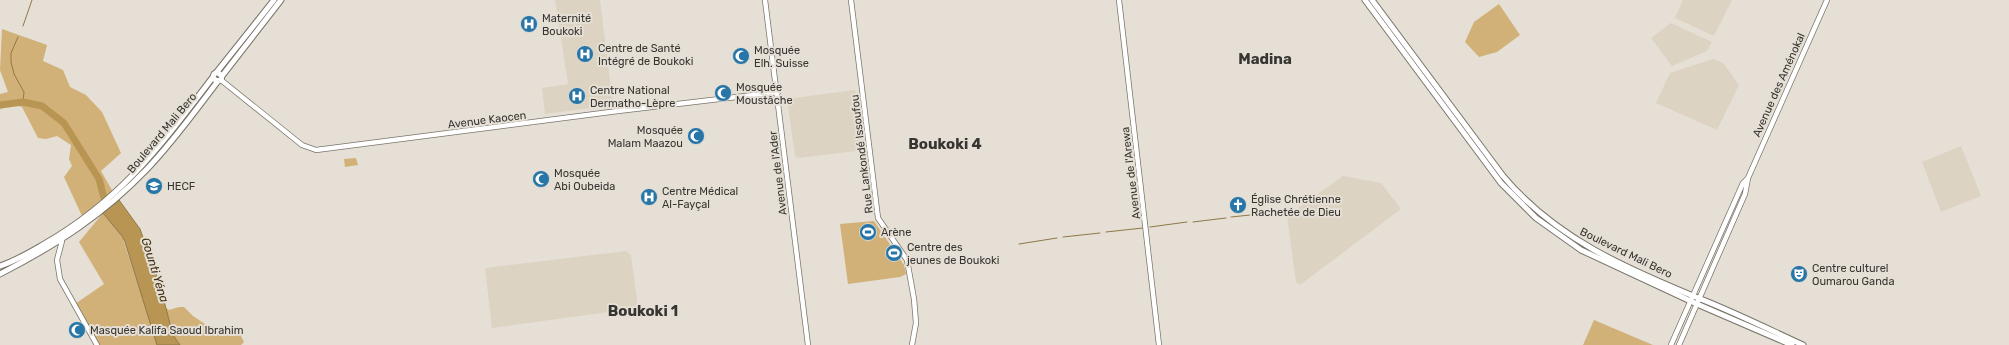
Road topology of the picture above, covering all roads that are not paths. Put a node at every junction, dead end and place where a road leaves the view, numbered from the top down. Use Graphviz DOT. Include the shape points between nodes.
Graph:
graph roads {
  1 [pos="765,0"];
  2 [pos="851,0"];
  3 [pos="1119,0"];
  4 [pos="1365,0"];
  5 [pos="1372,0"];
  6 [pos="1827,0"];
  7 [pos="277,1"];
  8 [pos="214,75"];
  9 [pos="221,79"];
  10 [pos="778,92"];
  11 [pos="1445,103"];
  12 [pos="110,201"];
  13 [pos="104,206"];
  14 [pos="1721,239"];
  15 [pos="62,241"];
  16 [pos="1711,255"];
  17 [pos="1716,258"];
  18 [pos="1612,259"];
  19 [pos="1609,264"];
  20 [pos="1,265"];
  21 [pos="0,274"];
  22 [pos="1692,296"];
  23 [pos="1699,298"];
  24 [pos="1690,302"];
  25 [pos="1697,304"];
  26 [pos="97,345"];
  27 [pos="808,345"];
  28 [pos="912,345"];
  29 [pos="1159,345"];
  30 [pos="1671,345"];
  31 [pos="1680,345"];
  32 [pos="1792,345"];
  33 [pos="1803,345"];
  1 -- 10 [label="street, Avenue de l'Ader"];
  2 -- 28 [label="street, Rue Lankondé Issoufou" via="878,218 907,260 916,323"];
  3 -- 29 [label="street, Avenue de l'Arewa"];
  4 -- 11 [label="main road, Boulevard Mali Bero"];
  5 -- 11 [label="main road, Boulevard Mali Bero"];
  6 -- 14 [label="street, Avenue des Aménokal" via="1748,178 1743,183"];
  7 -- 8 [label="main road, Boulevard Mali Bero"];
  7 -- 9 [label="main road, Boulevard Mali Bero"];
  8 -- 9 [label="main road" via="214,80"];
  8 -- 9 [label="main road" via="220,73"];
  8 -- 12 [label="main road, Boulevard Mali Bero" via="144,165"];
  9 -- 10 [label="street, Avenue Kaocen" via="302,145 312,150"];
  9 -- 12 [label="main road, Boulevard Mali Bero" via="159,156"];
  10 -- 27 [label="street, Avenue de l'Ader"];
  11 -- 18 [label="main road, Boulevard Mali Bero" via="1523,198 1581,244"];
  11 -- 19 [label="main road, Boulevard Mali Bero" via="1501,183 1517,200 1558,235"];
  12 -- 13 [label="main road, Boulevard Mali Bero"];
  13 -- 15 [label="main road, Boulevard Mali Bero"];
  13 -- 20 [label="main road, Boulevard Mali Bero" via="64,232"];
  14 -- 16 [label="street, Avenue des Aménokal"];
  14 -- 17 [label="street, Avenue des Aménokal"];
  15 -- 21 [label="main road, Boulevard Mali Bero"];
  15 -- 26 [label="street" via="57,260 60,279"];
  16 -- 17 [label="street"];
  16 -- 22 [label="street, Avenue des Aménokal"];
  17 -- 23 [label="street, Avenue des Aménokal"];
  18 -- 19 [label="main road"];
  18 -- 22 [label="main road, Boulevard Mali Bero"];
  19 -- 24 [label="main road, Boulevard Mali Bero"];
  22 -- 23 [label="main road, Boulevard Mali Bero"];
  22 -- 24 [label="street, Avenue des Aménokal"];
  23 -- 25 [label="street, Avenue des Aménokal"];
  23 -- 33 [label="main road, Boulevard Mali Bero"];
  24 -- 25 [label="main road, Boulevard Mali Bero"];
  24 -- 30 [label="street, Avenue des Aménokal"];
  25 -- 31 [label="street, Avenue des Aménokal"];
  25 -- 32 [label="main road, Boulevard Mali Bero"];
}
